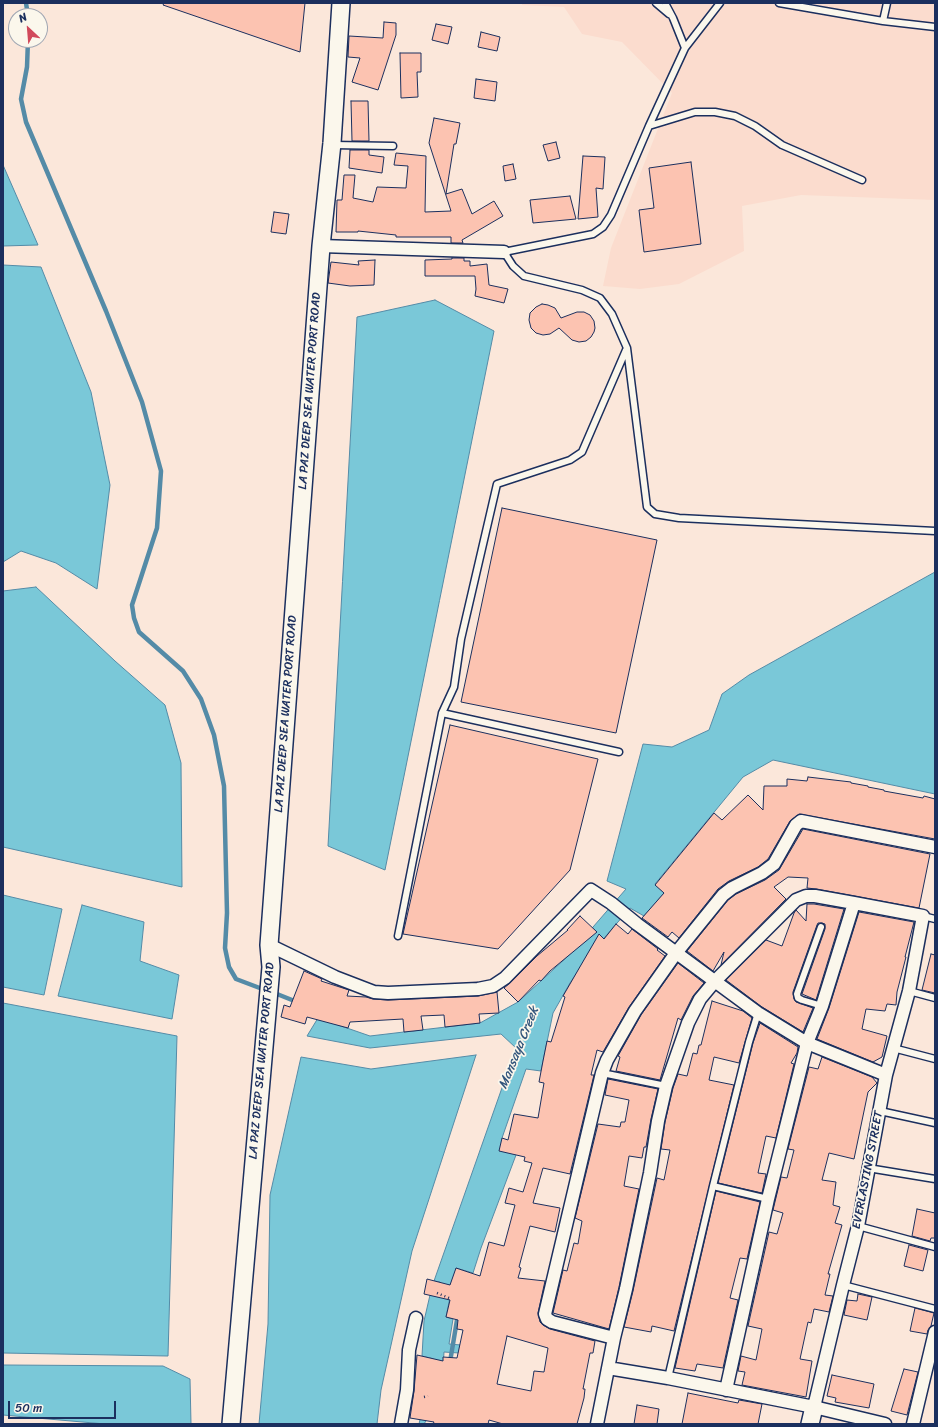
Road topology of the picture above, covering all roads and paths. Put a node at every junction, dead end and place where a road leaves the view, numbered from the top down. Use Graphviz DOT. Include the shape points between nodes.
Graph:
graph roads {
  1 [pos="341,3"];
  2 [pos="656,3"];
  3 [pos="665,3"];
  4 [pos="720,3"];
  5 [pos="779,3"];
  6 [pos="887,3"];
  7 [pos="674,18"];
  8 [pos="883,21"];
  9 [pos="935,28"];
  10 [pos="685,48"];
  11 [pos="649,126"];
  12 [pos="332,145"];
  13 [pos="393,146"];
  14 [pos="862,180"];
  15 [pos="321,246"];
  16 [pos="504,252"];
  17 [pos="627,348"];
  18 [pos="935,531"];
  19 [pos="442,713"];
  20 [pos="619,752"];
  21 [pos="935,847"];
  22 [pos="854,903"];
  23 [pos="923,916"];
  24 [pos="935,919"];
  25 [pos="821,927"];
  26 [pos="398,936"];
  27 [pos="269,945"];
  28 [pos="676,953"];
  29 [pos="715,980"];
  30 [pos="909,991"];
  31 [pos="935,998"];
  32 [pos="822,1006"];
  33 [pos="758,1013"];
  34 [pos="807,1044"];
  35 [pos="894,1048"];
  36 [pos="935,1059"];
  37 [pos="602,1073"];
  38 [pos="886,1075"];
  39 [pos="666,1086"];
  40 [pos="880,1111"];
  41 [pos="935,1123"];
  42 [pos="868,1168"];
  43 [pos="935,1179"];
  44 [pos="713,1186"];
  45 [pos="768,1199"];
  46 [pos="858,1226"];
  47 [pos="935,1247"];
  48 [pos="843,1284"];
  49 [pos="437,1293"];
  50 [pos="449,1298"];
  51 [pos="935,1309"];
  52 [pos="416,1318"];
  53 [pos="935,1333"];
  54 [pos="614,1338"];
  55 [pos="608,1368"];
  56 [pos="668,1378"];
  57 [pos="726,1390"];
  58 [pos="428,1396"];
  59 [pos="424,1397"];
  60 [pos="814,1407"];
  61 [pos="231,1424"];
  62 [pos="401,1424"];
  63 [pos="597,1424"];
  64 [pos="810,1424"];
  65 [pos="885,1424"];
  66 [pos="913,1424"];
  1 -- 12 [label="main road, LA PAZ DEEP SEA WATER PORT ROAD"];
  2 -- 7 [label="lane"];
  3 -- 7 [label="lane"];
  4 -- 10 [label="lane"];
  5 -- 8 [label="lane"];
  6 -- 8 [label="lane"];
  7 -- 10 [label="lane"];
  8 -- 9 [label="lane"];
  10 -- 11 [label="lane"];
  11 -- 14 [label="lane" via="695,112 735,116 782,145"];
  11 -- 16 [label="lane" via="611,215 603,227 593,234"];
  12 -- 13 [label="lane"];
  12 -- 15 [label="main road, LA PAZ DEEP SEA WATER PORT ROAD"];
  15 -- 16 [label="street"];
  15 -- 27 [label="main road, LA PAZ DEEP SEA WATER PORT ROAD"];
  16 -- 17 [label="lane" via="512,266 524,276 582,290 600,298 612,314"];
  17 -- 18 [label="lane" via="647,507 655,514 687,518"];
  17 -- 19 [label="lane" via="582,452 570,460 497,484 461,639 454,687"];
  19 -- 20 [label="lane"];
  19 -- 26 [label="lane"];
  21 -- 28 [label="street" via="801,821 796,825 774,864 723,895"];
  22 -- 23 [label="street"];
  22 -- 29 [label="street" via="815,896 796,900"];
  22 -- 32 [label="street"];
  23 -- 24 [label="lane"];
  23 -- 30 [label="street, EVERLASTING STREET"];
  25 -- 32 [label="lane" via="797,994 802,1000"];
  27 -- 28 [label="street" via="335,977 374,992 478,989 493,986 505,978 591,890"];
  27 -- 61 [label="main road, LA PAZ DEEP SEA WATER PORT ROAD" via="271,967"];
  28 -- 29 [label="street"];
  28 -- 37 [label="street" via="635,1011"];
  29 -- 33 [label="street"];
  29 -- 39 [label="street" via="700,999 688,1023"];
  30 -- 31 [label="lane"];
  30 -- 35 [label="street, EVERLASTING STREET"];
  32 -- 34 [label="street"];
  33 -- 34 [label="street"];
  33 -- 44 [label="lane"];
  34 -- 38 [label="street"];
  34 -- 45 [label="street"];
  35 -- 36 [label="lane"];
  35 -- 38 [label="street, EVERLASTING STREET"];
  37 -- 39 [label="lane"];
  37 -- 54 [label="street" via="545,1314 552,1322"];
  38 -- 40 [label="street, EVERLASTING STREET"];
  39 -- 54 [label="street"];
  40 -- 41 [label="lane"];
  40 -- 42 [label="street, EVERLASTING STREET"];
  42 -- 43 [label="lane"];
  42 -- 46 [label="street, EVERLASTING STREET"];
  44 -- 45 [label="lane"];
  44 -- 56 [label="lane"];
  45 -- 57 [label="street"];
  46 -- 47 [label="lane"];
  46 -- 48 [label="street, EVERLASTING STREET"];
  48 -- 51 [label="lane"];
  48 -- 60 [label="street, EVERLASTING STREET"];
  49 -- 50 [label="path"];
  52 -- 62 [label="street" via="409,1350 407,1390"];
  53 -- 66 [label="street"];
  54 -- 55 [label="street"];
  55 -- 56 [label="street"];
  55 -- 63 [label="street"];
  56 -- 57 [label="street"];
  57 -- 60 [label="street"];
  58 -- 59 [label="path"];
  60 -- 64 [label="main road, EVERLASTING STREET"];
  60 -- 65 [label="street"];
}
